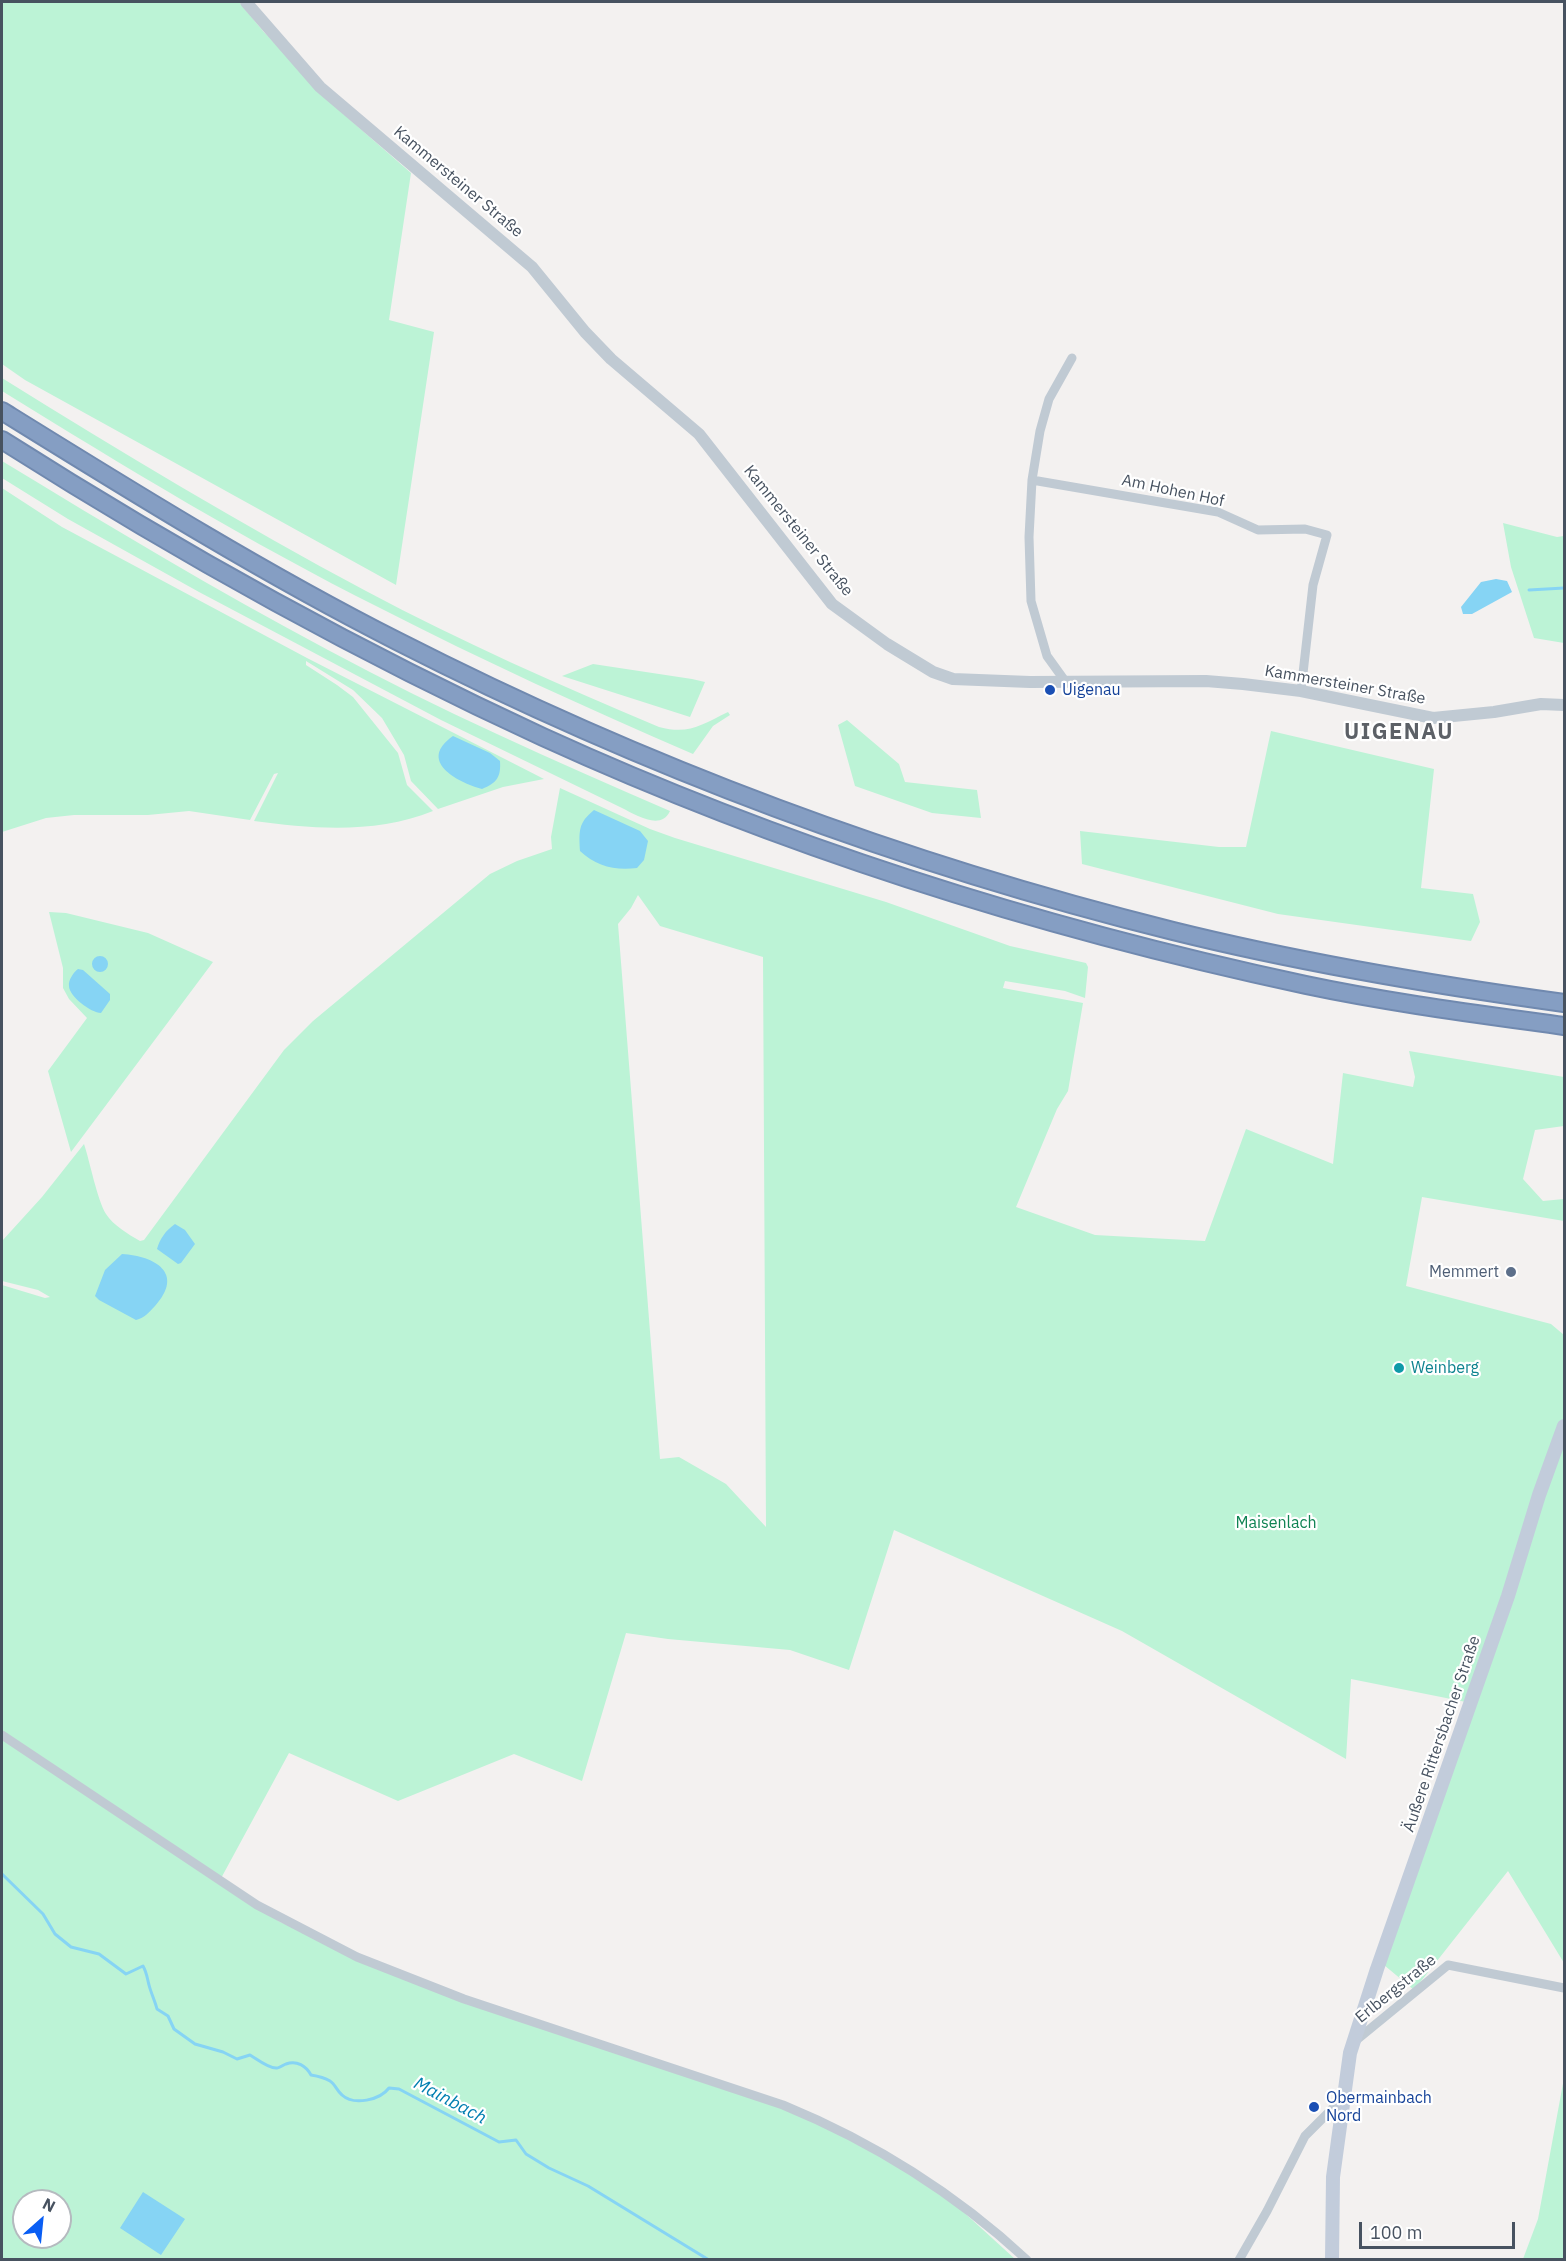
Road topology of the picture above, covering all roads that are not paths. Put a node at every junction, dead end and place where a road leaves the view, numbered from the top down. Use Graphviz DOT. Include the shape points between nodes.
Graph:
graph roads {
  1 [pos="246,2"];
  2 [pos="1072,358"];
  3 [pos="2,411"];
  4 [pos="2,440"];
  5 [pos="1032,480"];
  6 [pos="1065,681"];
  7 [pos="1301,691"];
  8 [pos="1564,705"];
  9 [pos="1564,1003"];
  10 [pos="1564,1026"];
  11 [pos="1564,1426"];
  12 [pos="2,1735"];
  13 [pos="1564,1989"];
  14 [pos="1352,2048"];
  15 [pos="1343,2103"];
  16 [pos="1028,2259"];
  17 [pos="1239,2259"];
  18 [pos="1332,2259"];
  1 -- 6 [label="street, Kammersteiner Straße" via="320,87 532,267 611,360 699,434 832,604 925,667 954,679"];
  2 -- 5 [label="street" via="1049,399"];
  3 -- 9 [label="highway" via="195,530 394,640 624,747 825,827 998,883 1178,933 1310,962"];
  4 -- 10 [label="highway" via="250,589 356,645 545,738 783,835 923,884 1191,958 1388,1000"];
  5 -- 6 [label="street" via="1031,601 1047,657"];
  5 -- 7 [label="street, Am Hohen Hof" via="1218,512 1258,530 1305,529 1327,535 1313,585"];
  6 -- 7 [label="street, Kammersteiner Straße" via="1206,681"];
  7 -- 8 [label="street, Kammersteiner Straße" via="1433,718 1541,704"];
  11 -- 14 [label="main road, Äußere Rittersbacher Straße"];
  12 -- 16 [label="street" via="257,1905 323,1941 383,1969 464,1999 824,2122 927,2181"];
  13 -- 14 [label="street, Erlbergstraße" via="1448,1965"];
  14 -- 15 [label="main road, Äußere Rittersbacher Straße"];
  15 -- 17 [label="street" via="1305,2136"];
  15 -- 18 [label="main road, Äußere Rittersbacher Straße" via="1333,2177"];
}
